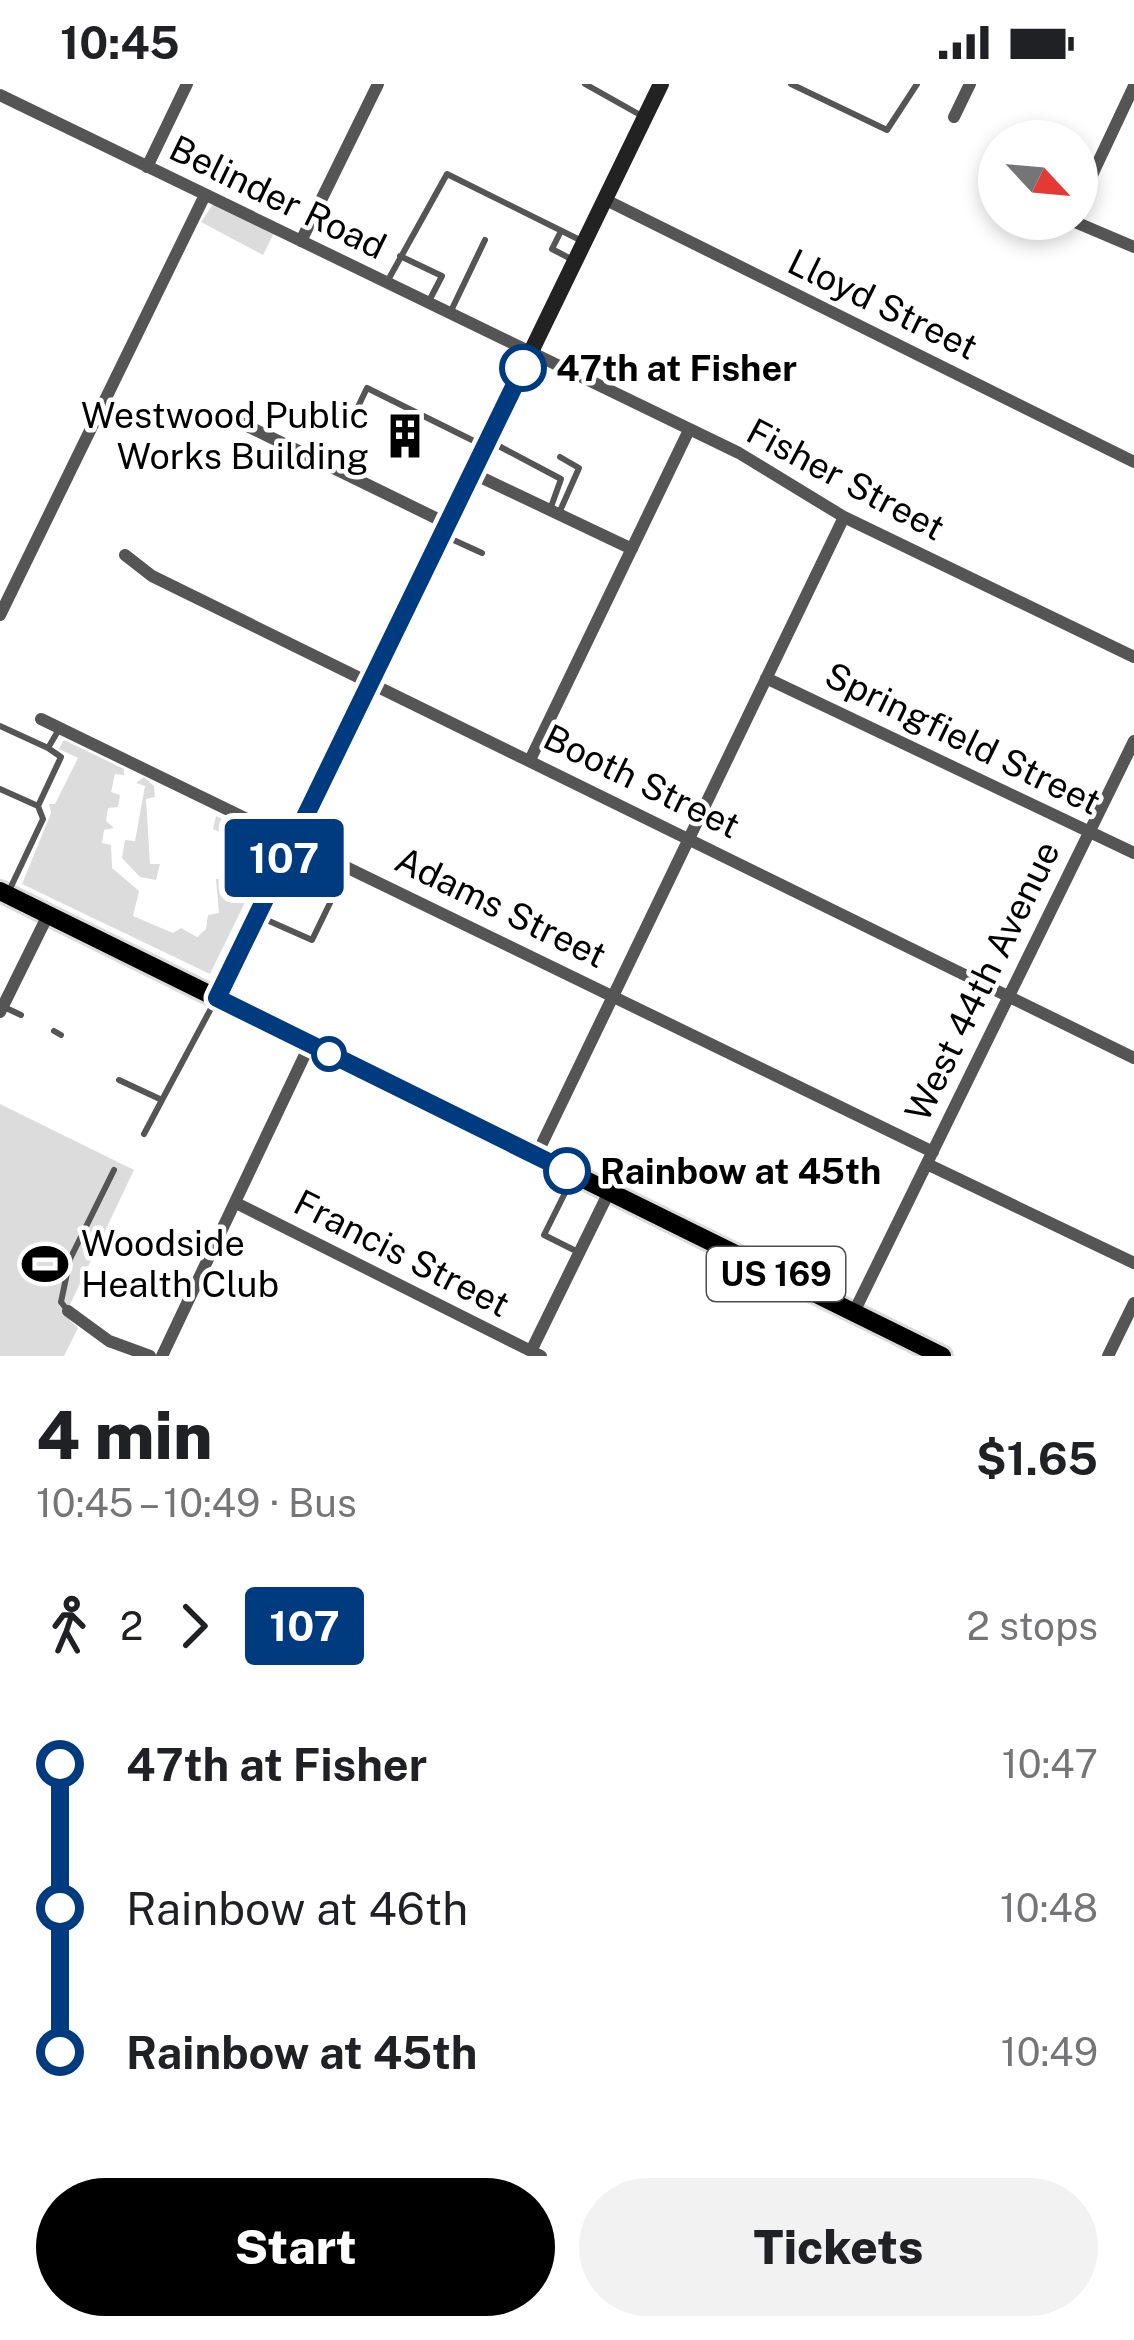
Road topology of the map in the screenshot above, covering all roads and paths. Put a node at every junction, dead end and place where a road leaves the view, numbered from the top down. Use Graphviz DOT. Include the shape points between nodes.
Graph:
graph roads {
  1 [pos="10,84"];
  2 [pos="188,84"];
  3 [pos="378,84"];
  4 [pos="585,84"];
  5 [pos="661,84"];
  6 [pos="791,84"];
  7 [pos="916,84"];
  8 [pos="970,84"];
  9 [pos="1134,86"];
  10 [pos="7,98"];
  11 [pos="954,117"];
  12 [pos="645,118"];
  13 [pos="1098,162"];
  14 [pos="147,167"];
  15 [pos="205,195"];
  16 [pos="606,200"];
  17 [pos="561,231"];
  18 [pos="1098,231"];
  19 [pos="485,240"];
  20 [pos="301,241"];
  21 [pos="585,242"];
  22 [pos="1134,247"];
  23 [pos="400,256"];
  24 [pos="576,261"];
  25 [pos="387,282"];
  26 [pos="428,302"];
  27 [pos="450,313"];
  28 [pos="530,352"];
  29 [pos="355,413"];
  30 [pos="231,418"];
  31 [pos="689,430"];
  32 [pos="486,444"];
  33 [pos="560,458"];
  34 [pos="1134,462"];
  35 [pos="472,473"];
  36 [pos="554,512"];
  37 [pos="844,517"];
  38 [pos="445,529"];
  39 [pos="632,550"];
  40 [pos="482,553"];
  41 [pos="125,555"];
  42 [pos="0,615"];
  43 [pos="1134,658"];
  44 [pos="766,677"];
  45 [pos="370,682"];
  46 [pos="41,719"];
  47 [pos="0,726"];
  48 [pos="60,728"];
  49 [pos="1134,741"];
  50 [pos="48,748"];
  51 [pos="530,760"];
  52 [pos="0,789"];
  53 [pos="38,806"];
  54 [pos="1088,831"];
  55 [pos="294,838"];
  56 [pos="690,838"];
  57 [pos="1134,853"];
  58 [pos="348,865"];
  59 [pos="4,893"];
  60 [pos="49,915"];
  61 [pos="257,915"];
  62 [pos="1009,996"];
  63 [pos="616,997"];
  64 [pos="217,998"];
  65 [pos="2,1009"];
  66 [pos="21,1016"];
  67 [pos="310,1044"];
  68 [pos="1134,1058"];
  69 [pos="119,1080"];
  70 [pos="162,1100"];
  71 [pos="144,1135"];
  72 [pos="536,1156"];
  73 [pos="930,1158"];
  74 [pos="114,1170"];
  75 [pos="575,1174"];
  76 [pos="609,1192"];
  77 [pos="236,1203"];
  78 [pos="580,1252"];
  79 [pos="1134,1263"];
  80 [pos="1134,1303"];
  81 [pos="68,1311"];
  82 [pos="854,1312"];
  83 [pos="536,1354"];
  84 [pos="151,1356"];
  85 [pos="162,1356"];
  86 [pos="942,1356"];
  87 [pos="1108,1356"];
  1 -- 10 [label="street"];
  2 -- 14 [label="street"];
  3 -- 20 [label="street"];
  4 -- 12 [label="lane"];
  5 -- 12 [label="street"];
  6 -- 7 [label="lane" via="887,130"];
  8 -- 11 [label="street"];
  9 -- 13 [label="street"];
  10 -- 14 [label="street, Belinder Road"];
  12 -- 16 [label="street"];
  14 -- 15 [label="street, Belinder Road"];
  15 -- 20 [label="street, Belinder Road"];
  15 -- 42 [label="street"];
  16 -- 21 [label="street"];
  16 -- 34 [label="street, Lloyd Street"];
  17 -- 21 [label="lane"];
  17 -- 23 [label="lane" via="447,174"];
  17 -- 24 [label="lane" via="552,249"];
  18 -- 22 [label="street"];
  19 -- 27 [label="lane"];
  20 -- 25 [label="street, Belinder Road"];
  21 -- 24 [label="street"];
  23 -- 25 [label="lane"];
  23 -- 26 [label="lane" via="442,275"];
  24 -- 28 [label="street"];
  25 -- 26 [label="street, Belinder Road"];
  26 -- 27 [label="street, Belinder Road"];
  27 -- 28 [label="street, Belinder Road"];
  28 -- 31 [label="street, Fisher Street"];
  28 -- 32 [label="street"];
  29 -- 32 [label="lane" via="368,388"];
  30 -- 38 [label="street"];
  31 -- 37 [label="street, Fisher Street"];
  31 -- 39 [label="street"];
  32 -- 35 [label="street"];
  32 -- 36 [label="lane" via="561,479"];
  33 -- 36 [label="lane" via="579,468"];
  35 -- 36 [label="street"];
  35 -- 38 [label="street"];
  36 -- 39 [label="street"];
  37 -- 43 [label="street, Fisher Street"];
  37 -- 44 [label="street"];
  38 -- 40 [label="lane"];
  38 -- 45 [label="street"];
  39 -- 51 [label="street"];
  41 -- 45 [label="street, Booth Street" via="152,576"];
  44 -- 54 [label="street, Springfield Street"];
  44 -- 56 [label="street"];
  45 -- 51 [label="street, Booth Street"];
  45 -- 55 [label="street"];
  46 -- 48 [label="street, Adams Street"];
  47 -- 50 [label="lane"];
  48 -- 50 [label="lane"];
  48 -- 55 [label="street, Adams Street"];
  49 -- 54 [label="street, West 44th Avenue"];
  50 -- 53 [label="lane" via="61,757"];
  51 -- 56 [label="street, Booth Street"];
  52 -- 53 [label="lane"];
  53 -- 59 [label="lane" via="43,819"];
  54 -- 57 [label="street, Springfield Street"];
  54 -- 62 [label="street, West 44th Avenue"];
  55 -- 58 [label="street, Adams Street"];
  55 -- 61 [label="street"];
  56 -- 62 [label="street, Booth Street"];
  56 -- 63 [label="street"];
  58 -- 61 [label="lane" via="312,940"];
  58 -- 63 [label="street, Adams Street"];
  59 -- 60 [label="main road, US 169"];
  60 -- 64 [label="main road, US 169"];
  60 -- 65 [label="street"];
  61 -- 64 [label="street"];
  62 -- 68 [label="street, Booth Street"];
  62 -- 73 [label="street, West 44th Avenue"];
  63 -- 72 [label="street"];
  63 -- 73 [label="street, Adams Street"];
  64 -- 67 [label="main road, US 169"];
  64 -- 70 [label="lane"];
  65 -- 66 [label="lane"];
  67 -- 72 [label="main road, US 169"];
  67 -- 77 [label="street"];
  69 -- 70 [label="lane"];
  70 -- 71 [label="lane"];
  72 -- 75 [label="main road, US 169"];
  73 -- 79 [label="street, Adams Street"];
  73 -- 82 [label="street, West 44th Avenue"];
  74 -- 81 [label="lane" via="63,1279"];
  75 -- 76 [label="main road, US 169"];
  75 -- 78 [label="lane" via="544,1234"];
  76 -- 78 [label="street"];
  76 -- 82 [label="main road, US 169"];
  77 -- 83 [label="street, Francis Street"];
  77 -- 85 [label="street"];
  78 -- 83 [label="street"];
  80 -- 87 [label="street"];
  81 -- 84 [label="street" via="124,1349"];
  82 -- 86 [label="main road, US 169"];
}
